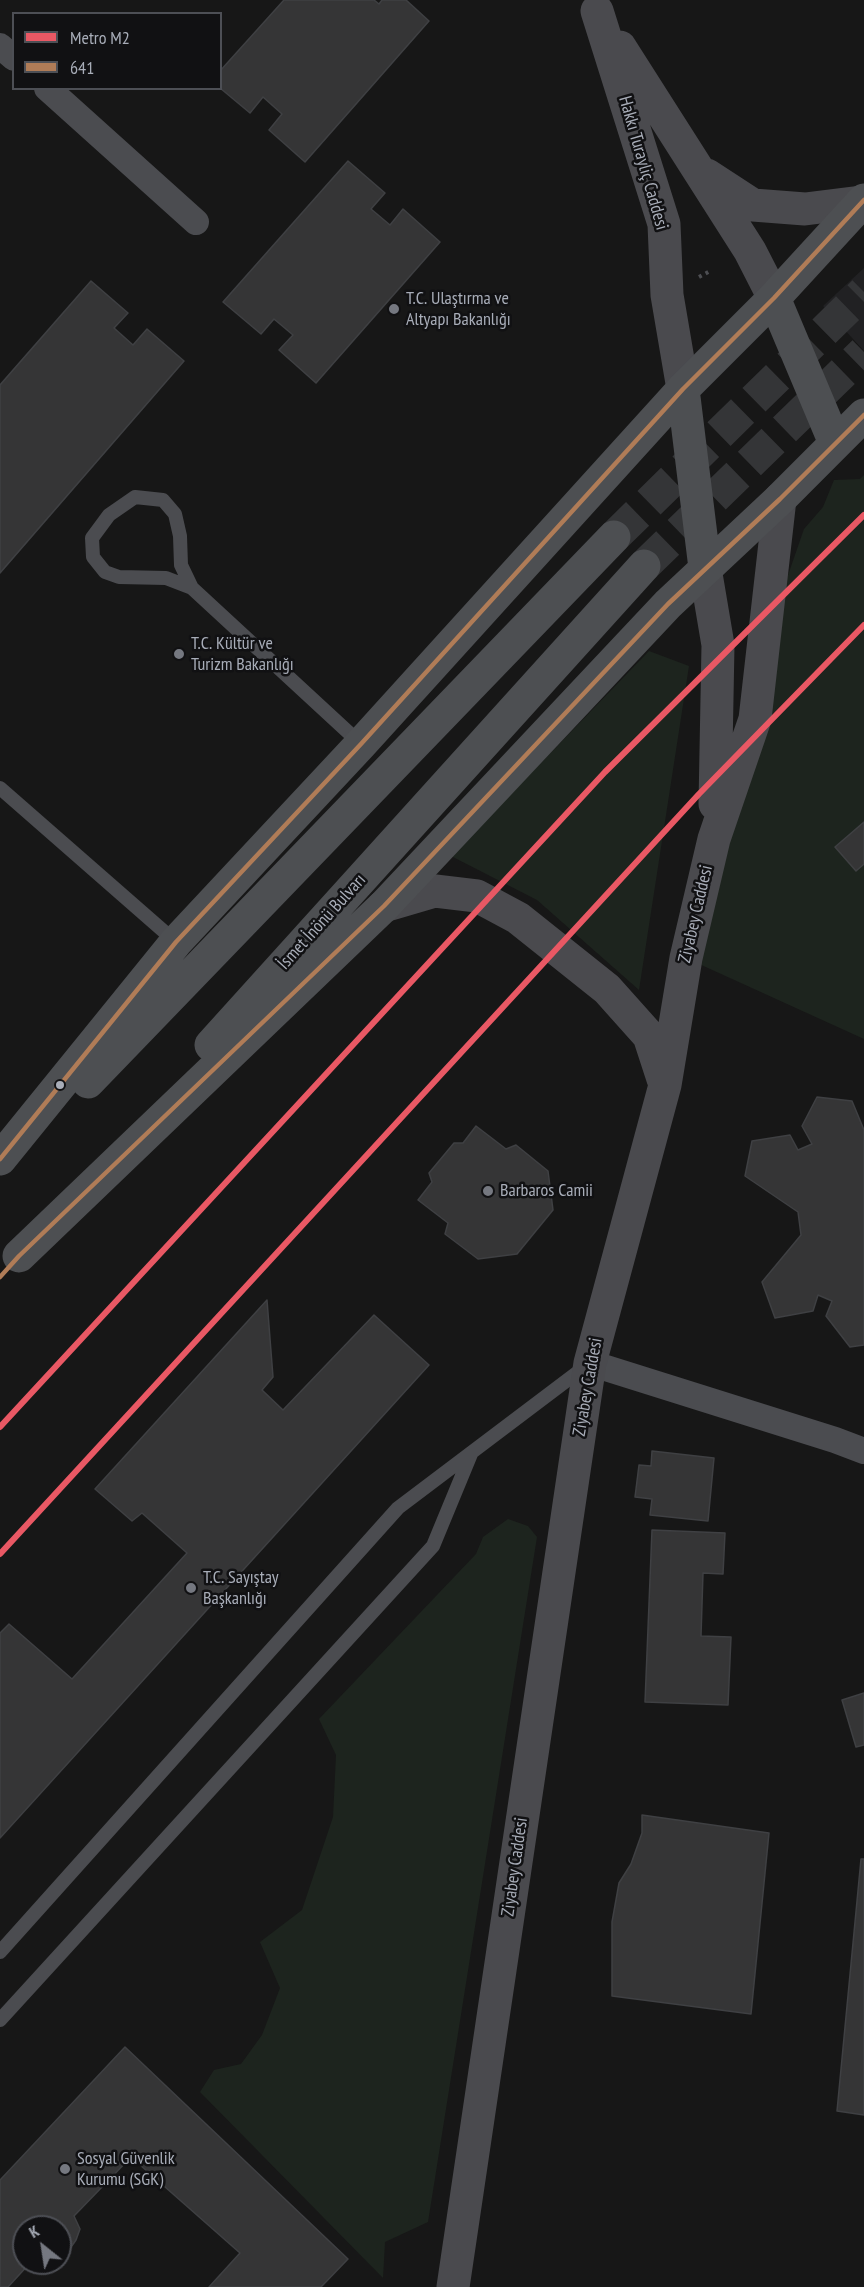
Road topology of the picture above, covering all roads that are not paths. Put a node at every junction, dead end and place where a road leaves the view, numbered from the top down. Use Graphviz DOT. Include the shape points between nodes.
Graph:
graph roads {
  1 [pos="594,6"];
  2 [pos="0,46"];
  3 [pos="12,56"];
  4 [pos="49,90"];
  5 [pos="699,170"];
  6 [pos="863,201"];
  7 [pos="196,222"];
  8 [pos="774,298"];
  9 [pos="683,389"];
  10 [pos="864,415"];
  11 [pos="835,443"];
  12 [pos="780,499"];
  13 [pos="614,537"];
  14 [pos="644,567"];
  15 [pos="705,568"];
  16 [pos="192,588"];
  17 [pos="361,744"];
  18 [pos="0,788"];
  19 [pos="714,839"];
  20 [pos="384,906"];
  21 [pos="176,942"];
  22 [pos="665,1084"];
  23 [pos="0,1159"];
  24 [pos="0,1172"];
  25 [pos="10,1267"];
  26 [pos="590,1364"];
  27 [pos="864,1451"];
  28 [pos="472,1452"];
  29 [pos="0,1953"];
  30 [pos="0,2020"];
  31 [pos="453,2287"];
  1 -- 5 [label="main road, Hakkı Turayliç Caddesi"];
  1 -- 9 [label="main road, Hakkı Turayliç Caddesi" via="664,224 667,295"];
  2 -- 3 [label="street"];
  4 -- 7 [label="street"];
  5 -- 6 [label="main road" via="753,205 804,209"];
  5 -- 8 [label="main road, Hakkı Turayliç Caddesi" via="750,251"];
  6 -- 8 [label="main road"];
  8 -- 9 [label="main road"];
  8 -- 11 [label="main road"];
  9 -- 15 [label="main road"];
  9 -- 17 [label="main road"];
  10 -- 11 [label="main road"];
  11 -- 12 [label="main road"];
  12 -- 15 [label="main road"];
  12 -- 19 [label="main road, Ziyabey Caddesi" via="755,719"];
  13 -- 24 [label="main road"];
  14 -- 25 [label="main road, İsmet İnönü Bulvarı"];
  15 -- 19 [label="main road" via="718,645"];
  15 -- 20 [label="main road"];
  16 -- 16 [label="lane" via="181,565 175,514 163,500 135,497 109,515 92,538 93,557 105,572 119,577 166,578"];
  16 -- 17 [label="lane"];
  17 -- 21 [label="main road"];
  18 -- 21 [label="lane"];
  19 -- 22 [label="main road, Ziyabey Caddesi" via="686,958"];
  20 -- 22 [label="main road" via="435,891 477,896 518,918 607,989 649,1035"];
  20 -- 25 [label="main road"];
  21 -- 23 [label="main road"];
  22 -- 26 [label="main road, Ziyabey Caddesi"];
  26 -- 27 [label="street"];
  26 -- 28 [label="lane"];
  26 -- 31 [label="main road, Ziyabey Caddesi"];
  28 -- 29 [label="lane" via="398,1508"];
  28 -- 30 [label="lane" via="433,1546"];
}
